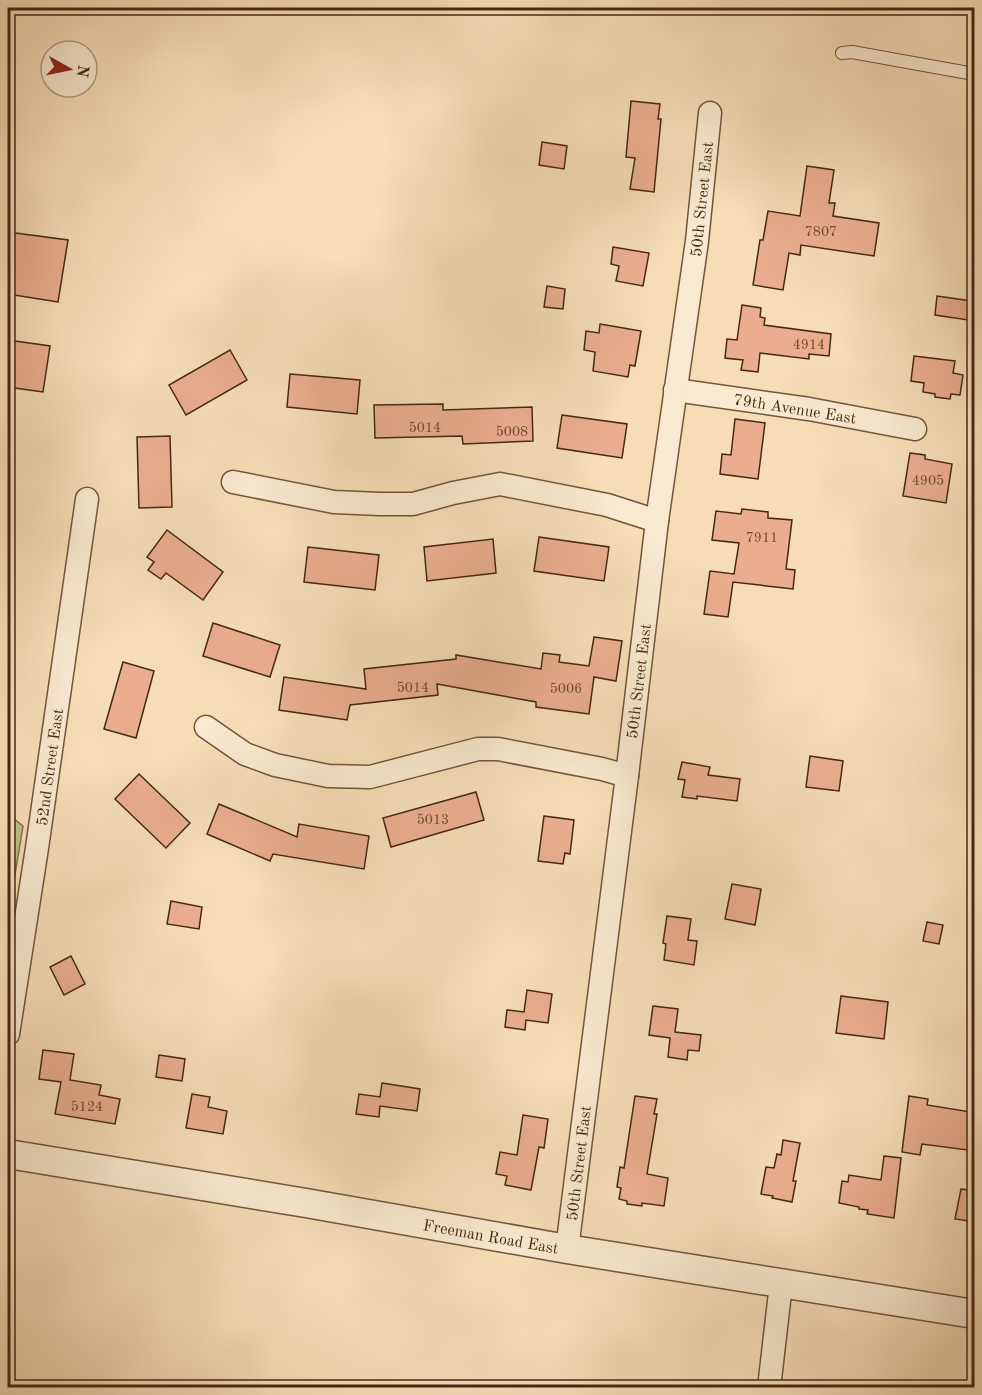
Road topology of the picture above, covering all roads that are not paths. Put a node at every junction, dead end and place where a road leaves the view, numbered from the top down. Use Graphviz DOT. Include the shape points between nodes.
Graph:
graph roads {
  1 [pos="842,54"];
  2 [pos="975,74"];
  3 [pos="710,113"];
  4 [pos="675,390"];
  5 [pos="915,429"];
  6 [pos="233,482"];
  7 [pos="87,499"];
  8 [pos="657,521"];
  9 [pos="206,727"];
  10 [pos="627,776"];
  11 [pos="8,1034"];
  12 [pos="8,1154"];
  13 [pos="567,1249"];
  14 [pos="781,1284"];
  15 [pos="975,1314"];
  16 [pos="769,1388"];
  1 -- 2 [label="lane" via="852,52"];
  3 -- 4 [label="street, 50th Street East" via="697,241"];
  4 -- 5 [label="street, 79th Avenue East"];
  4 -- 8 [label="street, 50th Street East"];
  6 -- 8 [label="street" via="334,501 380,504 413,504 500,484 607,505"];
  7 -- 11 [label="street, 52nd Street East"];
  8 -- 10 [label="street, 50th Street East"];
  9 -- 10 [label="street" via="245,754 328,776 370,777 478,749 498,749"];
  10 -- 13 [label="street, 50th Street East"];
  12 -- 13 [label="street, Freeman Road East"];
  13 -- 14 [label="street, Freeman Road East"];
  14 -- 15 [label="street, Freeman Road East"];
  14 -- 16 [label="street"];
}
